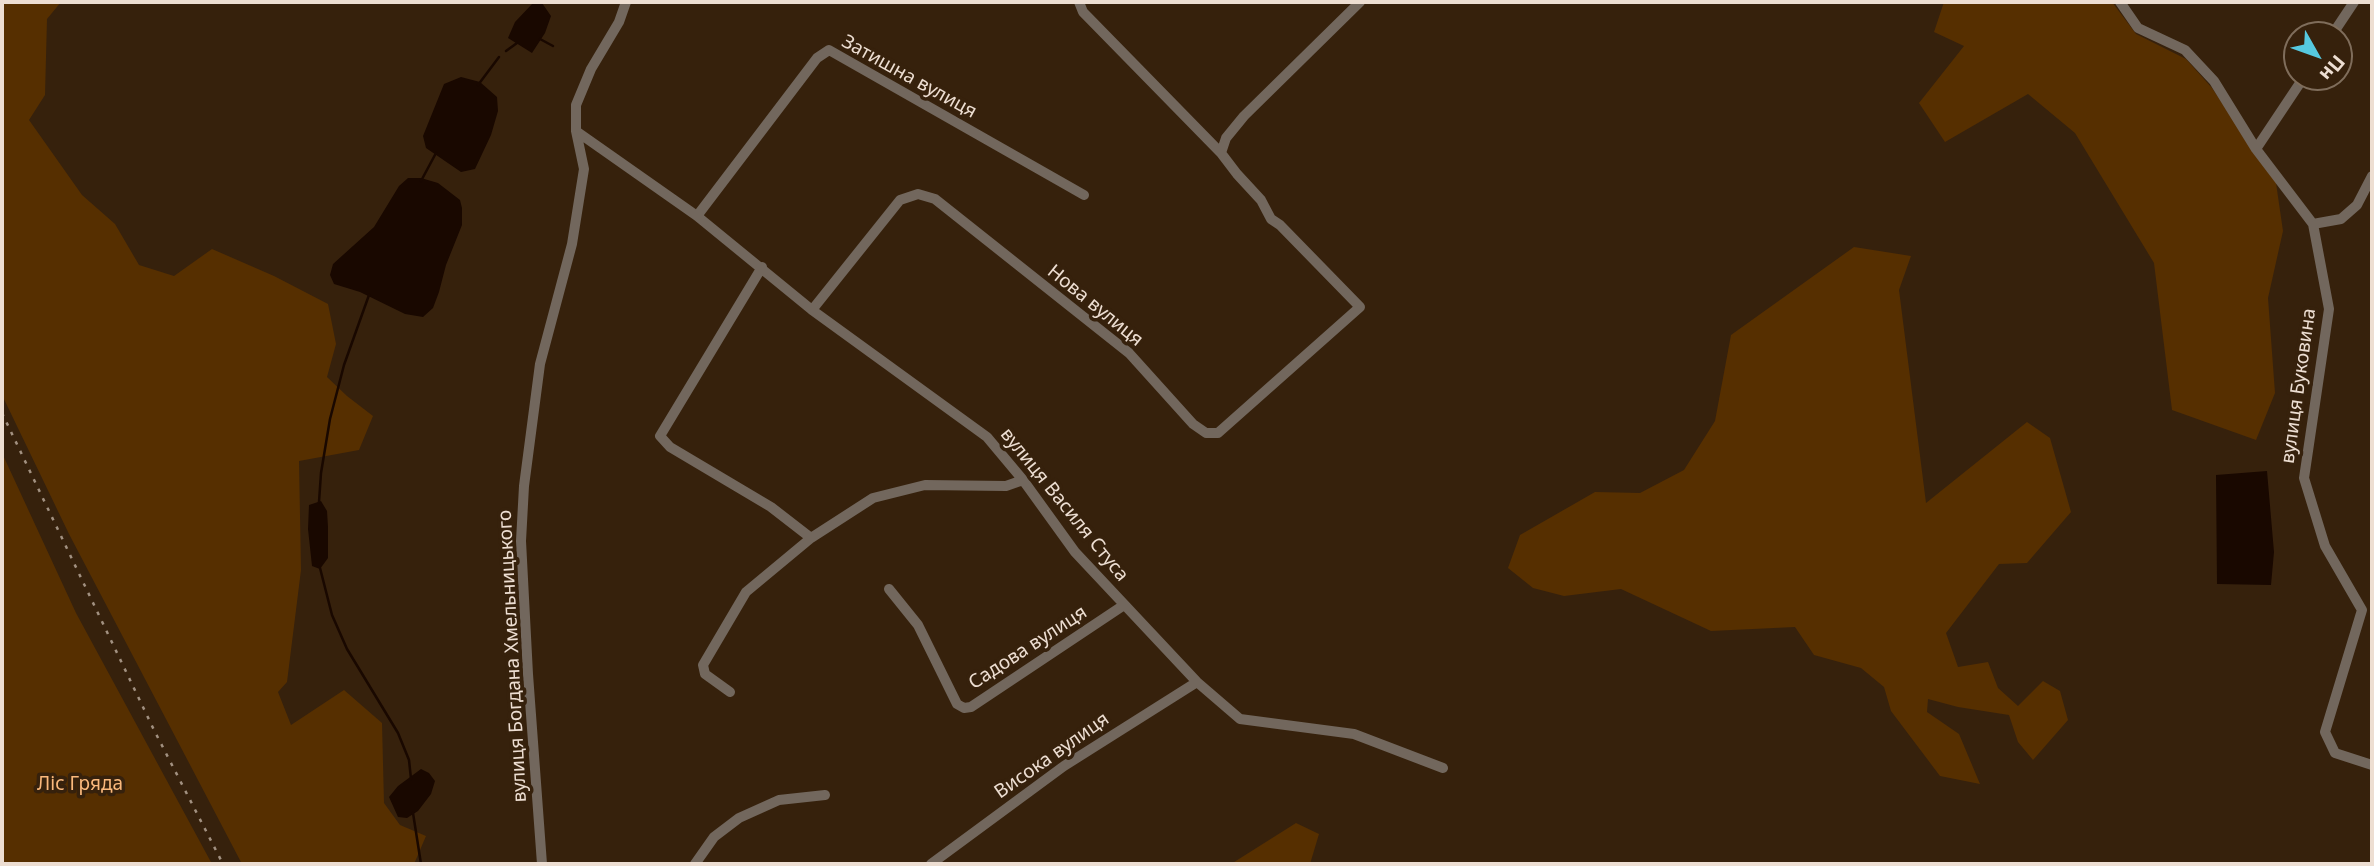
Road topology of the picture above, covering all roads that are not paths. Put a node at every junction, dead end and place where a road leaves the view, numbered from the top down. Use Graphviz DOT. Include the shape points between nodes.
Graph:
graph roads {
  1 [pos="626,2"];
  2 [pos="1079,2"];
  3 [pos="1360,2"];
  4 [pos="2120,2"];
  5 [pos="2354,2"];
  6 [pos="2341,21"];
  7 [pos="2295,91"];
  8 [pos="576,131"];
  9 [pos="2256,149"];
  10 [pos="1221,153"];
  11 [pos="2372,176"];
  12 [pos="1084,195"];
  13 [pos="697,216"];
  14 [pos="2313,224"];
  15 [pos="762,267"];
  16 [pos="812,310"];
  17 [pos="1023,480"];
  18 [pos="811,538"];
  19 [pos="889,589"];
  20 [pos="1124,606"];
  21 [pos="1197,682"];
  22 [pos="730,691"];
  23 [pos="2372,765"];
  24 [pos="1443,768"];
  25 [pos="825,795"];
  26 [pos="542,864"];
  27 [pos="695,864"];
  28 [pos="931,864"];
  1 -- 8 [label="street, вулиця Богдана Хмельницького" via="576,105"];
  2 -- 10 [label="street" via="1083,12"];
  3 -- 10 [label="street" via="1244,116"];
  4 -- 9 [label="street, вулиця Буковина" via="2138,29 2185,51 2214,81"];
  5 -- 6 [label="street"];
  7 -- 9 [label="street"];
  8 -- 13 [label="street, вулиця Василя Стуса"];
  8 -- 26 [label="street, вулиця Богдана Хмельницького" via="583,169 572,244 540,364 521,541"];
  9 -- 14 [label="street, вулиця Буковина"];
  10 -- 16 [label="street, Нова вулиця" via="1261,200 1271,219 1360,307 1218,433 1206,433 1194,424 1129,354 935,199 918,194 900,200"];
  11 -- 14 [label="street" via="2357,205 2341,219"];
  12 -- 13 [label="street, Затишна вулиця" via="829,50 817,58"];
  13 -- 15 [label="street, вулиця Василя Стуса"];
  14 -- 23 [label="street, вулиця Буковина" via="2329,309 2304,478 2325,546 2362,610 2325,732 2335,753"];
  15 -- 16 [label="street, вулиця Василя Стуса"];
  15 -- 18 [label="street" via="660,436 670,447 771,507"];
  16 -- 17 [label="street, вулиця Василя Стуса" via="987,437"];
  17 -- 18 [label="street" via="1006,486 925,485 873,498"];
  17 -- 20 [label="street, вулиця Василя Стуса" via="1075,552"];
  18 -- 22 [label="street" via="746,592 703,665 705,674"];
  19 -- 20 [label="street, Садова вулиця" via="918,625 957,704 964,708"];
  20 -- 21 [label="street, вулиця Василя Стуса"];
  21 -- 24 [label="street, вулиця Василя Стуса" via="1240,719 1354,734"];
  21 -- 28 [label="street, Висока вулиця" via="1063,766"];
  25 -- 27 [label="street" via="779,800 739,818 714,837"];
}
